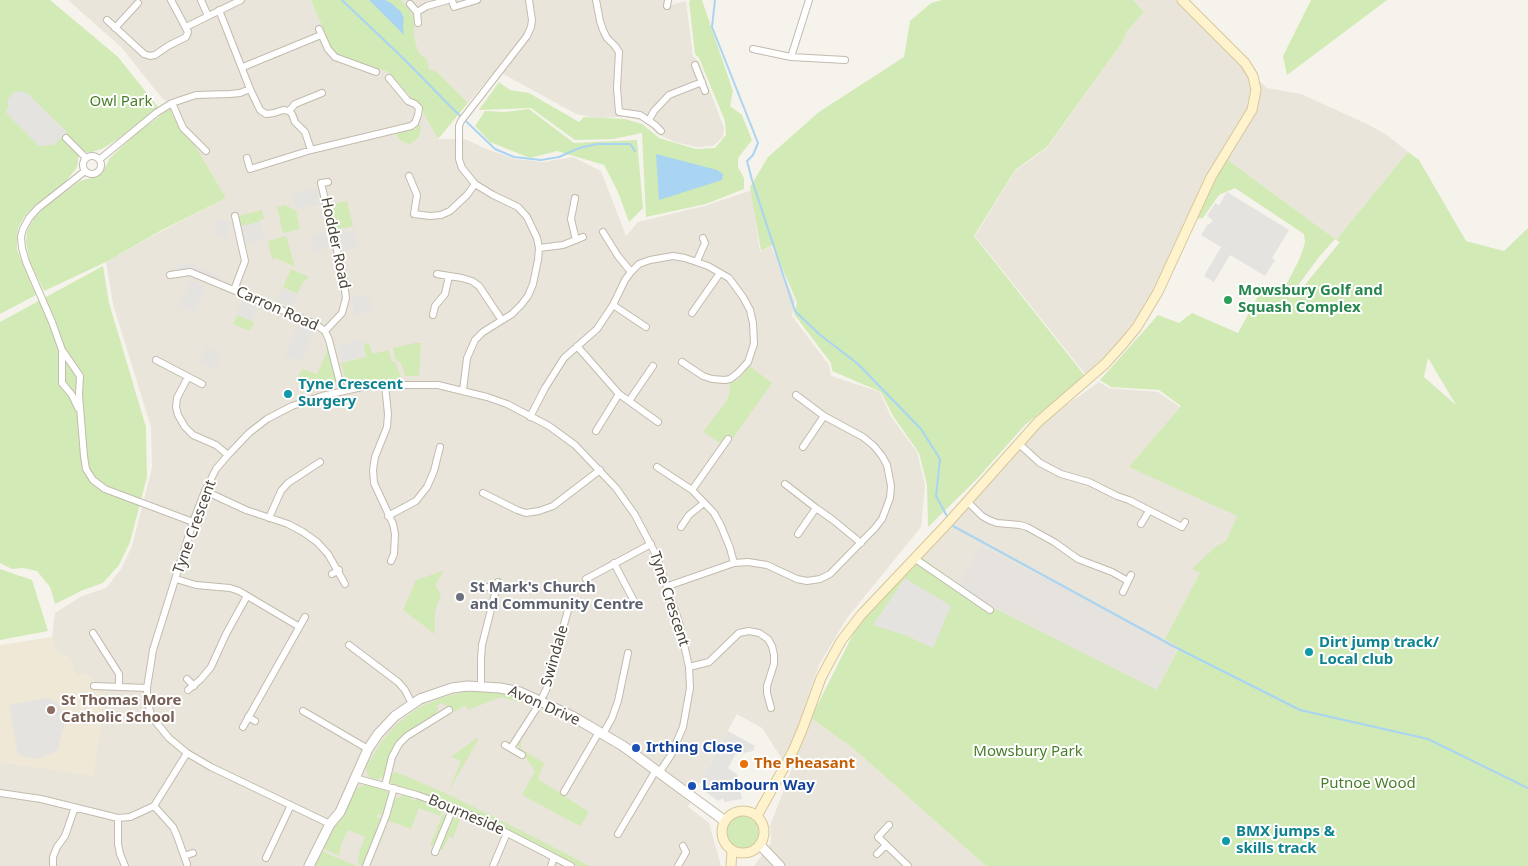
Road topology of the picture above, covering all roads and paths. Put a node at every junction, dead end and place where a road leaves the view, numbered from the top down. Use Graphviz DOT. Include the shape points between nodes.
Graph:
graph roads {
  1 [pos="171,0"];
  2 [pos="202,0"];
  3 [pos="240,0"];
  4 [pos="448,0"];
  5 [pos="452,0"];
  6 [pos="477,0"];
  7 [pos="529,0"];
  8 [pos="596,0"];
  9 [pos="808,0"];
  10 [pos="1182,0"];
  11 [pos="138,3"];
  12 [pos="410,4"];
  13 [pos="219,10"];
  14 [pos="417,12"];
  15 [pos="208,16"];
  16 [pos="107,20"];
  17 [pos="418,23"];
  18 [pos="186,27"];
  19 [pos="115,28"];
  20 [pos="753,49"];
  21 [pos="792,57"];
  22 [pos="845,60"];
  23 [pos="696,65"];
  24 [pos="242,67"];
  25 [pos="376,72"];
  26 [pos="389,78"];
  27 [pos="702,82"];
  28 [pos="250,89"];
  29 [pos="705,91"];
  30 [pos="322,93"];
  31 [pos="172,103"];
  32 [pos="289,111"];
  33 [pos="649,120"];
  34 [pos="661,131"];
  35 [pos="66,138"];
  36 [pos="311,150"];
  37 [pos="206,151"];
  38 [pos="86,158"];
  39 [pos="247,158"];
  40 [pos="100,159"];
  41 [pos="85,171"];
  42 [pos="408,176"];
  43 [pos="328,182"];
  44 [pos="475,184"];
  45 [pos="575,198"];
  46 [pos="235,216"];
  47 [pos="603,232"];
  48 [pos="583,237"];
  49 [pos="576,240"];
  50 [pos="706,243"];
  51 [pos="538,248"];
  52 [pos="697,261"];
  53 [pos="631,272"];
  54 [pos="720,273"];
  55 [pos="437,274"];
  56 [pos="170,275"];
  57 [pos="449,276"];
  58 [pos="234,290"];
  59 [pos="613,305"];
  60 [pos="692,313"];
  61 [pos="433,315"];
  62 [pos="501,319"];
  63 [pos="646,328"];
  64 [pos="325,331"];
  65 [pos="577,346"];
  66 [pos="62,350"];
  67 [pos="160,360"];
  68 [pos="682,362"];
  69 [pos="653,366"];
  70 [pos="188,377"];
  71 [pos="202,384"];
  72 [pos="385,384"];
  73 [pos="463,390"];
  74 [pos="342,391"];
  75 [pos="619,394"];
  76 [pos="796,395"];
  77 [pos="628,401"];
  78 [pos="81,413"];
  79 [pos="824,416"];
  80 [pos="530,417"];
  81 [pos="658,422"];
  82 [pos="596,431"];
  83 [pos="728,439"];
  84 [pos="1018,443"];
  85 [pos="440,447"];
  86 [pos="803,447"];
  87 [pos="228,454"];
  88 [pos="320,462"];
  89 [pos="658,466"];
  90 [pos="600,470"];
  91 [pos="785,484"];
  92 [pos="692,490"];
  93 [pos="205,491"];
  94 [pos="483,493"];
  95 [pos="967,501"];
  96 [pos="704,503"];
  97 [pos="816,508"];
  98 [pos="1149,511"];
  99 [pos="388,516"];
  100 [pos="269,518"];
  101 [pos="193,522"];
  102 [pos="1185,522"];
  103 [pos="1141,524"];
  104 [pos="681,527"];
  105 [pos="798,534"];
  106 [pos="861,543"];
  107 [pos="651,544"];
  108 [pos="914,558"];
  109 [pos="391,561"];
  110 [pos="614,563"];
  111 [pos="734,563"];
  112 [pos="338,570"];
  113 [pos="332,574"];
  114 [pos="176,579"];
  115 [pos="586,579"];
  116 [pos="498,582"];
  117 [pos="344,584"];
  118 [pos="668,586"];
  119 [pos="488,587"];
  120 [pos="496,590"];
  121 [pos="1123,592"];
  122 [pos="247,596"];
  123 [pos="636,603"];
  124 [pos="568,610"];
  125 [pos="990,610"];
  126 [pos="305,617"];
  127 [pos="298,626"];
  128 [pos="93,633"];
  129 [pos="349,645"];
  130 [pos="628,653"];
  131 [pos="689,667"];
  132 [pos="187,679"];
  133 [pos="94,686"];
  134 [pos="481,686"];
  135 [pos="119,687"];
  136 [pos="147,688"];
  137 [pos="541,701"];
  138 [pos="412,704"];
  139 [pos="771,708"];
  140 [pos="449,710"];
  141 [pos="303,711"];
  142 [pos="248,717"];
  143 [pos="255,721"];
  144 [pos="243,727"];
  145 [pos="601,733"];
  146 [pos="368,748"];
  147 [pos="187,753"];
  148 [pos="522,755"];
  149 [pos="658,772"];
  150 [pos="355,778"];
  151 [pos="384,786"];
  152 [pos="394,788"];
  153 [pos="564,792"];
  154 [pos="0,793"];
  155 [pos="291,805"];
  156 [pos="154,806"];
  157 [pos="74,807"];
  158 [pos="453,808"];
  159 [pos="757,816"];
  160 [pos="118,818"];
  161 [pos="725,821"];
  162 [pos="330,824"];
  163 [pos="889,825"];
  164 [pos="507,833"];
  165 [pos="618,834"];
  166 [pos="760,845"];
  167 [pos="886,845"];
  168 [pos="687,850"];
  169 [pos="732,850"];
  170 [pos="436,852"];
  171 [pos="193,854"];
  172 [pos="877,854"];
  173 [pos="184,856"];
  174 [pos="554,857"];
  175 [pos="266,858"];
  176 [pos="187,864"];
  177 [pos="54,866"];
  178 [pos="125,866"];
  179 [pos="309,866"];
  180 [pos="366,866"];
  181 [pos="493,866"];
  182 [pos="551,866"];
  183 [pos="571,866"];
  184 [pos="678,866"];
  185 [pos="731,866"];
  186 [pos="780,866"];
  187 [pos="908,866"];
  1 -- 18 [label="street"];
  2 -- 15 [label="street"];
  3 -- 13 [label="street"];
  4 -- 14 [label="street"];
  5 -- 6 [label="street" via="454,7"];
  7 -- 44 [label="street" via="532,20 527,36 459,126 459,159"];
  8 -- 33 [label="street" via="603,30 619,52 619,112 640,115"];
  9 -- 21 [label="street"];
  10 -- 84 [label="main road" via="1253,76 1256,90 1252,110 1211,177 1163,283 1137,327 1105,364"];
  11 -- 19 [label="street"];
  12 -- 14 [label="street"];
  13 -- 15 [label="street"];
  13 -- 24 [label="street"];
  14 -- 17 [label="street"];
  15 -- 18 [label="street"];
  16 -- 19 [label="street"];
  18 -- 19 [label="street" via="186,37 150,56"];
  20 -- 21 [label="street"];
  21 -- 22 [label="street"];
  23 -- 27 [label="street"];
  24 -- 25 [label="street" via="320,32 336,58"];
  24 -- 28 [label="street"];
  26 -- 36 [label="street" via="408,101 419,108 415,123"];
  27 -- 29 [label="street"];
  27 -- 33 [label="street" via="669,96"];
  28 -- 31 [label="street" via="240,93 196,95"];
  28 -- 32 [label="street" via="260,110 266,114"];
  30 -- 32 [label="street" via="295,104"];
  31 -- 37 [label="street" via="183,128"];
  31 -- 40 [label="street"];
  32 -- 36 [label="street" via="304,132"];
  33 -- 34 [label="street"];
  35 -- 38 [label="street"];
  36 -- 39 [label="street" via="250,169"];
  38 -- 40 [label="street"];
  38 -- 41 [label="street"];
  40 -- 41 [label="street" via="99,172 91,174"];
  41 -- 66 [label="street" via="38,208 29,218 21,238 26,262"];
  42 -- 44 [label="street" via="417,195 414,214 430,216 450,211"];
  43 -- 64 [label="street, Hodder Road" via="321,183 346,298 342,313"];
  44 -- 51 [label="street" via="518,207 533,227"];
  45 -- 49 [label="street" via="571,219"];
  46 -- 58 [label="street" via="245,260"];
  47 -- 53 [label="street"];
  48 -- 49 [label="street"];
  49 -- 51 [label="street"];
  50 -- 52 [label="street"];
  51 -- 62 [label="street" via="528,296 512,314"];
  52 -- 53 [label="street" via="662,257 640,264"];
  52 -- 54 [label="street"];
  53 -- 59 [label="street"];
  54 -- 60 [label="street"];
  54 -- 68 [label="street" via="737,287 750,310 754,344 748,362 730,379 721,381 703,376"];
  55 -- 57 [label="street"];
  56 -- 58 [label="street, Carron Road" via="190,272"];
  57 -- 61 [label="street" via="445,294 435,306"];
  57 -- 62 [label="street" via="472,281 479,286"];
  58 -- 64 [label="street, Carron Road"];
  59 -- 63 [label="street"];
  59 -- 65 [label="street" via="597,330"];
  62 -- 73 [label="street" via="483,332 470,349"];
  64 -- 74 [label="street, Carron Road"];
  65 -- 75 [label="street"];
  65 -- 80 [label="street" via="554,372"];
  66 -- 78 [label="street" via="80,376"];
  66 -- 78 [label="street" via="62,383"];
  67 -- 70 [label="street"];
  69 -- 77 [label="street"];
  70 -- 71 [label="street"];
  70 -- 87 [label="street" via="177,398 178,415 193,435"];
  72 -- 73 [label="street, Tyne Crescent" via="438,385"];
  72 -- 74 [label="street, Tyne Crescent"];
  72 -- 99 [label="street" via="387,426 375,457 374,476"];
  73 -- 80 [label="street, Tyne Crescent" via="487,396"];
  74 -- 87 [label="street, Tyne Crescent" via="292,406 267,419"];
  75 -- 77 [label="street"];
  75 -- 82 [label="street"];
  76 -- 79 [label="street"];
  77 -- 81 [label="street"];
  78 -- 101 [label="street" via="86,469 93,480 104,489"];
  79 -- 86 [label="street"];
  79 -- 106 [label="street" via="863,436 882,456 888,470 891,486 886,509"];
  80 -- 90 [label="street, Tyne Crescent" via="575,445"];
  83 -- 92 [label="street"];
  84 -- 95 [label="main road"];
  84 -- 98 [label="street" via="1040,462 1061,474 1089,482"];
  85 -- 99 [label="street" via="426,488 416,500"];
  87 -- 93 [label="street, Tyne Crescent"];
  88 -- 100 [label="street" via="288,483"];
  89 -- 92 [label="street"];
  90 -- 94 [label="street" via="553,506 539,511 526,513"];
  90 -- 107 [label="street, Tyne Crescent" via="616,488"];
  91 -- 97 [label="street"];
  92 -- 96 [label="street"];
  93 -- 100 [label="street"];
  93 -- 101 [label="street, Tyne Crescent"];
  95 -- 108 [label="main road"];
  95 -- 121 [label="street" via="989,520 1020,525 1054,542 1078,559 1130,578"];
  96 -- 104 [label="street"];
  96 -- 111 [label="street" via="721,526"];
  97 -- 105 [label="street"];
  97 -- 106 [label="street"];
  98 -- 102 [label="street" via="1182,527"];
  98 -- 103 [label="street"];
  99 -- 109 [label="street" via="395,534"];
  100 -- 112 [label="street" via="288,524 310,537 328,554"];
  101 -- 114 [label="street, Tyne Crescent"];
  106 -- 111 [label="street" via="820,580 797,579 757,562"];
  107 -- 110 [label="street"];
  107 -- 118 [label="street, Tyne Crescent"];
  108 -- 125 [label="street"];
  108 -- 159 [label="main road" via="841,641 821,678 793,751"];
  110 -- 115 [label="street"];
  110 -- 123 [label="street" via="627,595"];
  111 -- 118 [label="street"];
  112 -- 113 [label="street"];
  112 -- 117 [label="street"];
  114 -- 122 [label="street" via="230,588"];
  114 -- 136 [label="street, Tyne Crescent" via="153,650"];
  116 -- 120 [label="street"];
  118 -- 131 [label="street, Tyne Crescent"];
  119 -- 120 [label="street"];
  120 -- 134 [label="street" via="482,645"];
  122 -- 127 [label="street"];
  122 -- 132 [label="street" via="210,667 191,688"];
  124 -- 137 [label="street, Swindale"];
  126 -- 127 [label="street"];
  127 -- 142 [label="street"];
  128 -- 135 [label="street" via="118,674"];
  129 -- 138 [label="street" via="398,682"];
  130 -- 145 [label="street" via="618,701 612,718"];
  131 -- 139 [label="street" via="709,662 739,633 759,633 768,639 774,655 767,686"];
  131 -- 149 [label="street, Tyne Crescent" via="690,688 683,727 671,755"];
  133 -- 135 [label="street"];
  134 -- 137 [label="street, Avon Drive" via="520,692"];
  134 -- 138 [label="street, Avon Drive" via="452,688"];
  135 -- 136 [label="street"];
  136 -- 147 [label="street, Tyne Crescent" via="151,716"];
  137 -- 145 [label="street, Avon Drive"];
  137 -- 148 [label="street, Swindale" via="508,746"];
  138 -- 146 [label="street, Avon Drive" via="395,716"];
  140 -- 151 [label="street" via="399,744"];
  141 -- 146 [label="street"];
  142 -- 143 [label="street"];
  142 -- 144 [label="street"];
  145 -- 149 [label="street, Avon Drive"];
  145 -- 153 [label="street"];
  146 -- 150 [label="street, Avon Drive"];
  147 -- 155 [label="street, Tyne Crescent"];
  147 -- 156 [label="street"];
  149 -- 161 [label="street, Avon Drive"];
  149 -- 165 [label="street"];
  150 -- 151 [label="street, Bourneside"];
  150 -- 162 [label="street, Avon Drive" via="340,812"];
  151 -- 152 [label="street, Bourneside"];
  152 -- 158 [label="street, Bourneside"];
  152 -- 180 [label="street"];
  154 -- 157 [label="street"];
  155 -- 162 [label="street, Tyne Crescent"];
  155 -- 175 [label="street"];
  156 -- 160 [label="street" via="130,817"];
  156 -- 173 [label="street" via="172,827"];
  157 -- 160 [label="street"];
  157 -- 177 [label="street" via="65,836 54,856"];
  158 -- 164 [label="street, Bourneside"];
  158 -- 170 [label="street"];
  159 -- 161 [label="main road" via="735,812"];
  159 -- 166 [label="main road" via="764,832"];
  160 -- 178 [label="street" via="118,844"];
  161 -- 169 [label="main road" via="722,834"];
  162 -- 179 [label="street, Avon Drive"];
  163 -- 167 [label="street" via="878,837"];
  164 -- 174 [label="street, Bourneside"];
  164 -- 181 [label="street"];
  166 -- 169 [label="main road" via="744,854"];
  166 -- 186 [label="street"];
  167 -- 172 [label="street"];
  167 -- 187 [label="street"];
  168 -- 184 [label="street"];
  169 -- 185 [label="main road"];
  171 -- 173 [label="street"];
  173 -- 176 [label="street"];
  174 -- 182 [label="street"];
  174 -- 183 [label="street, Bourneside"];
}
